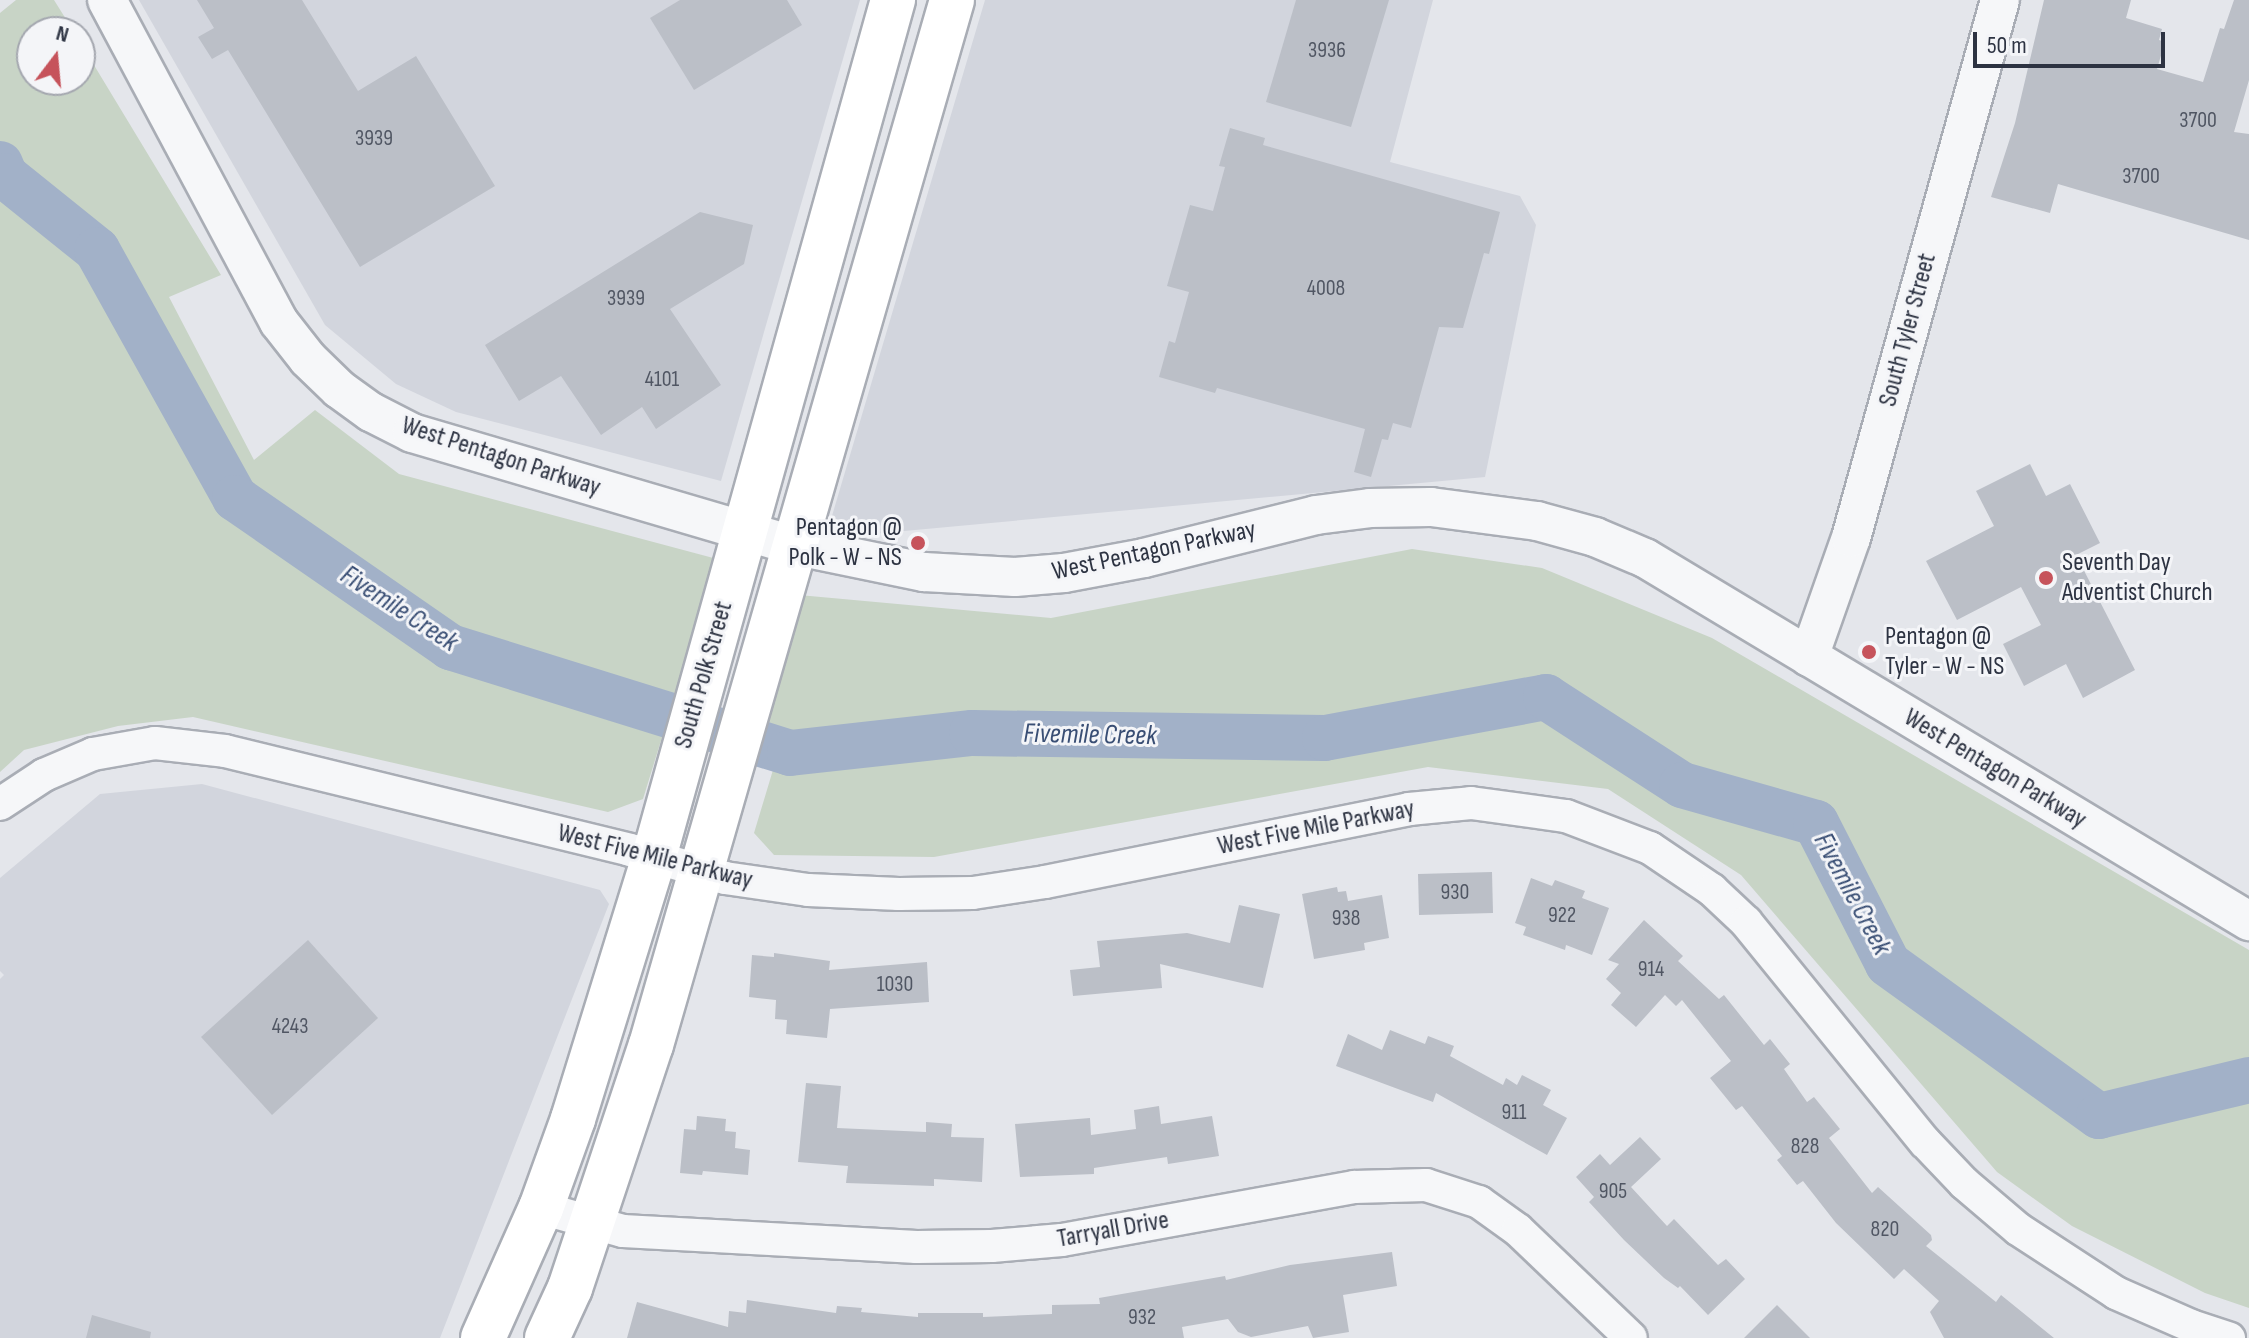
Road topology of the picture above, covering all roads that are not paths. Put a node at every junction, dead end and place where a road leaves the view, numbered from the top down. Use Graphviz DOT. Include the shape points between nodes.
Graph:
graph roads {
  1 [pos="107,0"];
  2 [pos="893,0"];
  3 [pos="952,0"];
  4 [pos="2000,0"];
  5 [pos="843,185"];
  6 [pos="894,197"];
  7 [pos="744,532"];
  8 [pos="792,545"];
  9 [pos="1809,657"];
  10 [pos="0,804"];
  11 [pos="654,857"];
  12 [pos="700,871"];
  13 [pos="2249,921"];
  14 [pos="541,1208"];
  15 [pos="592,1224"];
  16 [pos="570,1288"];
  17 [pos="2189,1332"];
  18 [pos="483,1338"];
  19 [pos="547,1338"];
  20 [pos="563,1338"];
  21 [pos="1631,1338"];
  22 [pos="2229,1338"];
  1 -- 7 [label="street, West Pentagon Parkway" via="279,322 339,389 412,433"];
  2 -- 5 [label="main road, South Polk Street"];
  3 -- 6 [label="main road, South Polk Street"];
  4 -- 9 [label="street, South Tyler Street" via="1851,538"];
  5 -- 6 [label="main road"];
  5 -- 7 [label="main road, South Polk Street"];
  6 -- 8 [label="main road, South Polk Street"];
  7 -- 8 [label="street, West Pentagon Parkway"];
  7 -- 11 [label="main road, South Polk Street"];
  8 -- 9 [label="street, West Pentagon Parkway" via="924,572 1015,577 1107,566 1316,515 1431,507 1490,513 1595,537 1645,558"];
  8 -- 12 [label="main road, South Polk Street"];
  9 -- 13 [label="street, West Pentagon Parkway"];
  10 -- 11 [label="street, West Five Mile Parkway" via="44,775 93,754 155,743 225,751"];
  11 -- 12 [label="street, West Five Mile Parkway"];
  11 -- 14 [label="main road, South Polk Street"];
  12 -- 15 [label="main road, South Polk Street" via="651,1045"];
  12 -- 17 [label="street, West Five Mile Parkway" via="808,890 973,893 1409,809 1471,803 1566,816 1650,848 1712,890 1746,922 1964,1183 2073,1268"];
  14 -- 15 [label="street, Tarryall Drive"];
  14 -- 18 [label="main road, South Polk Street"];
  15 -- 16 [label="main road, South Polk Street"];
  15 -- 21 [label="street, Tarryall Drive" via="682,1236 992,1246 1062,1240 1354,1187 1426,1185 1479,1202 1518,1230"];
  16 -- 19 [label="main road, South Polk Street"];
  16 -- 20 [label="main road"];
  17 -- 22 [label="street, West Five Mile Parkway"];
}
